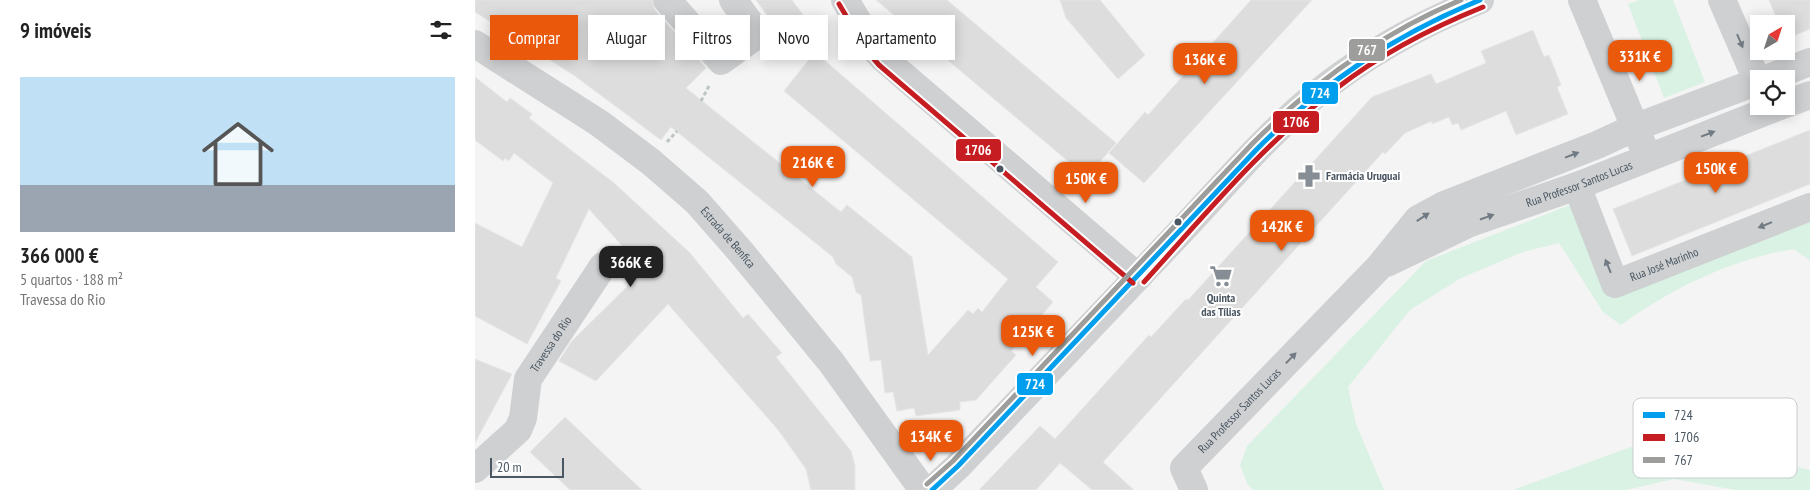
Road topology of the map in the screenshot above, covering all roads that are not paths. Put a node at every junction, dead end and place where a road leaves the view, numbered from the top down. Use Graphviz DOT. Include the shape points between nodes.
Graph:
graph roads {
  1 [pos="667,0"];
  2 [pos="733,0"];
  3 [pos="845,0"];
  4 [pos="1480,0"];
  5 [pos="1582,0"];
  6 [pos="1722,0"];
  7 [pos="475,44"];
  8 [pos="1810,62"];
  9 [pos="1756,70"];
  10 [pos="1795,73"];
  11 [pos="1795,95"];
  12 [pos="1810,95"];
  13 [pos="1750,98"];
  14 [pos="1750,103"];
  15 [pos="1636,127"];
  16 [pos="1646,157"];
  17 [pos="1577,186"];
  18 [pos="1810,207"];
  19 [pos="603,266"];
  20 [pos="1379,267"];
  21 [pos="1138,277"];
  22 [pos="475,469"];
  23 [pos="1189,479"];
  24 [pos="923,490"];
  25 [pos="932,490"];
  1 -- 2 [label="street" via="721,61 757,34"];
  3 -- 21 [label="street" via="873,47 884,59"];
  4 -- 21 [label="street" via="1387,44 1350,68 1260,148"];
  5 -- 15 [label="street"];
  6 -- 9 [label="street, one-way"];
  7 -- 24 [label="street, Estrada de Benfica" via="599,124 651,162 697,202 825,356"];
  8 -- 10 [label="street, Rua Professor Santos Lucas"];
  11 -- 12 [label="street, Rua Professor Santos Lucas"];
  13 -- 15 [label="street, Rua Professor Santos Lucas"];
  16 -- 14 [label="street, Rua Professor Santos Lucas, one-way"];
  15 -- 16 [label="street"];
  20 -- 15 [label="street, Rua Professor Santos Lucas, one-way" via="1406,231 1419,219 1444,205"];
  16 -- 17 [label="street, Rua Professor Santos Lucas"];
  18 -- 17 [label="street, Rua José Marinho, one-way" via="1615,284"];
  20 -- 17 [label="street, Rua Professor Santos Lucas, one-way" via="1470,223"];
  19 -- 22 [label="street, Travessa do Rio" via="528,380 523,418 518,430"];
  23 -- 20 [label="street, Rua Professor Santos Lucas, one-way"];
  21 -- 25 [label="street"];
}
